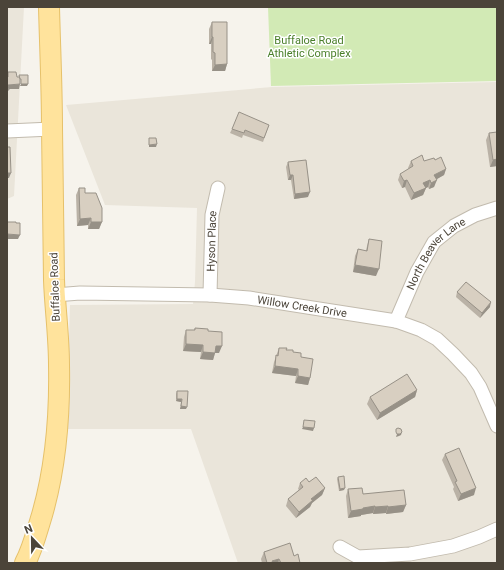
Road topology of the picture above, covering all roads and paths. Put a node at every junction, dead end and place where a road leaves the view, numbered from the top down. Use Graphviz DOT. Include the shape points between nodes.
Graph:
graph roads {
  1 [pos="50,7"];
  2 [pos="52,129"];
  3 [pos="7,131"];
  4 [pos="218,188"];
  5 [pos="497,208"];
  6 [pos="55,295"];
  7 [pos="210,295"];
  8 [pos="396,321"];
  9 [pos="497,426"];
  10 [pos="497,529"];
  11 [pos="340,547"];
  12 [pos="25,563"];
  1 -- 2 [label="main road, Buffaloe Road"];
  2 -- 3 [label="street"];
  2 -- 6 [label="main road, Buffaloe Road"];
  4 -- 7 [label="street, Hyson Place" via="212,215"];
  5 -- 8 [label="street, North Beaver Lane" via="475,215 454,226 434,242 416,272"];
  6 -- 7 [label="street, Willow Creek Drive"];
  6 -- 12 [label="main road, Buffaloe Road" via="59,364 55,454 44,508"];
  7 -- 8 [label="street, Willow Creek Drive" via="249,298"];
  8 -- 9 [label="street, Willow Creek Drive" via="422,330 437,339 453,354 480,387"];
  10 -- 11 [label="street" via="453,546 410,554 358,557"];
}
